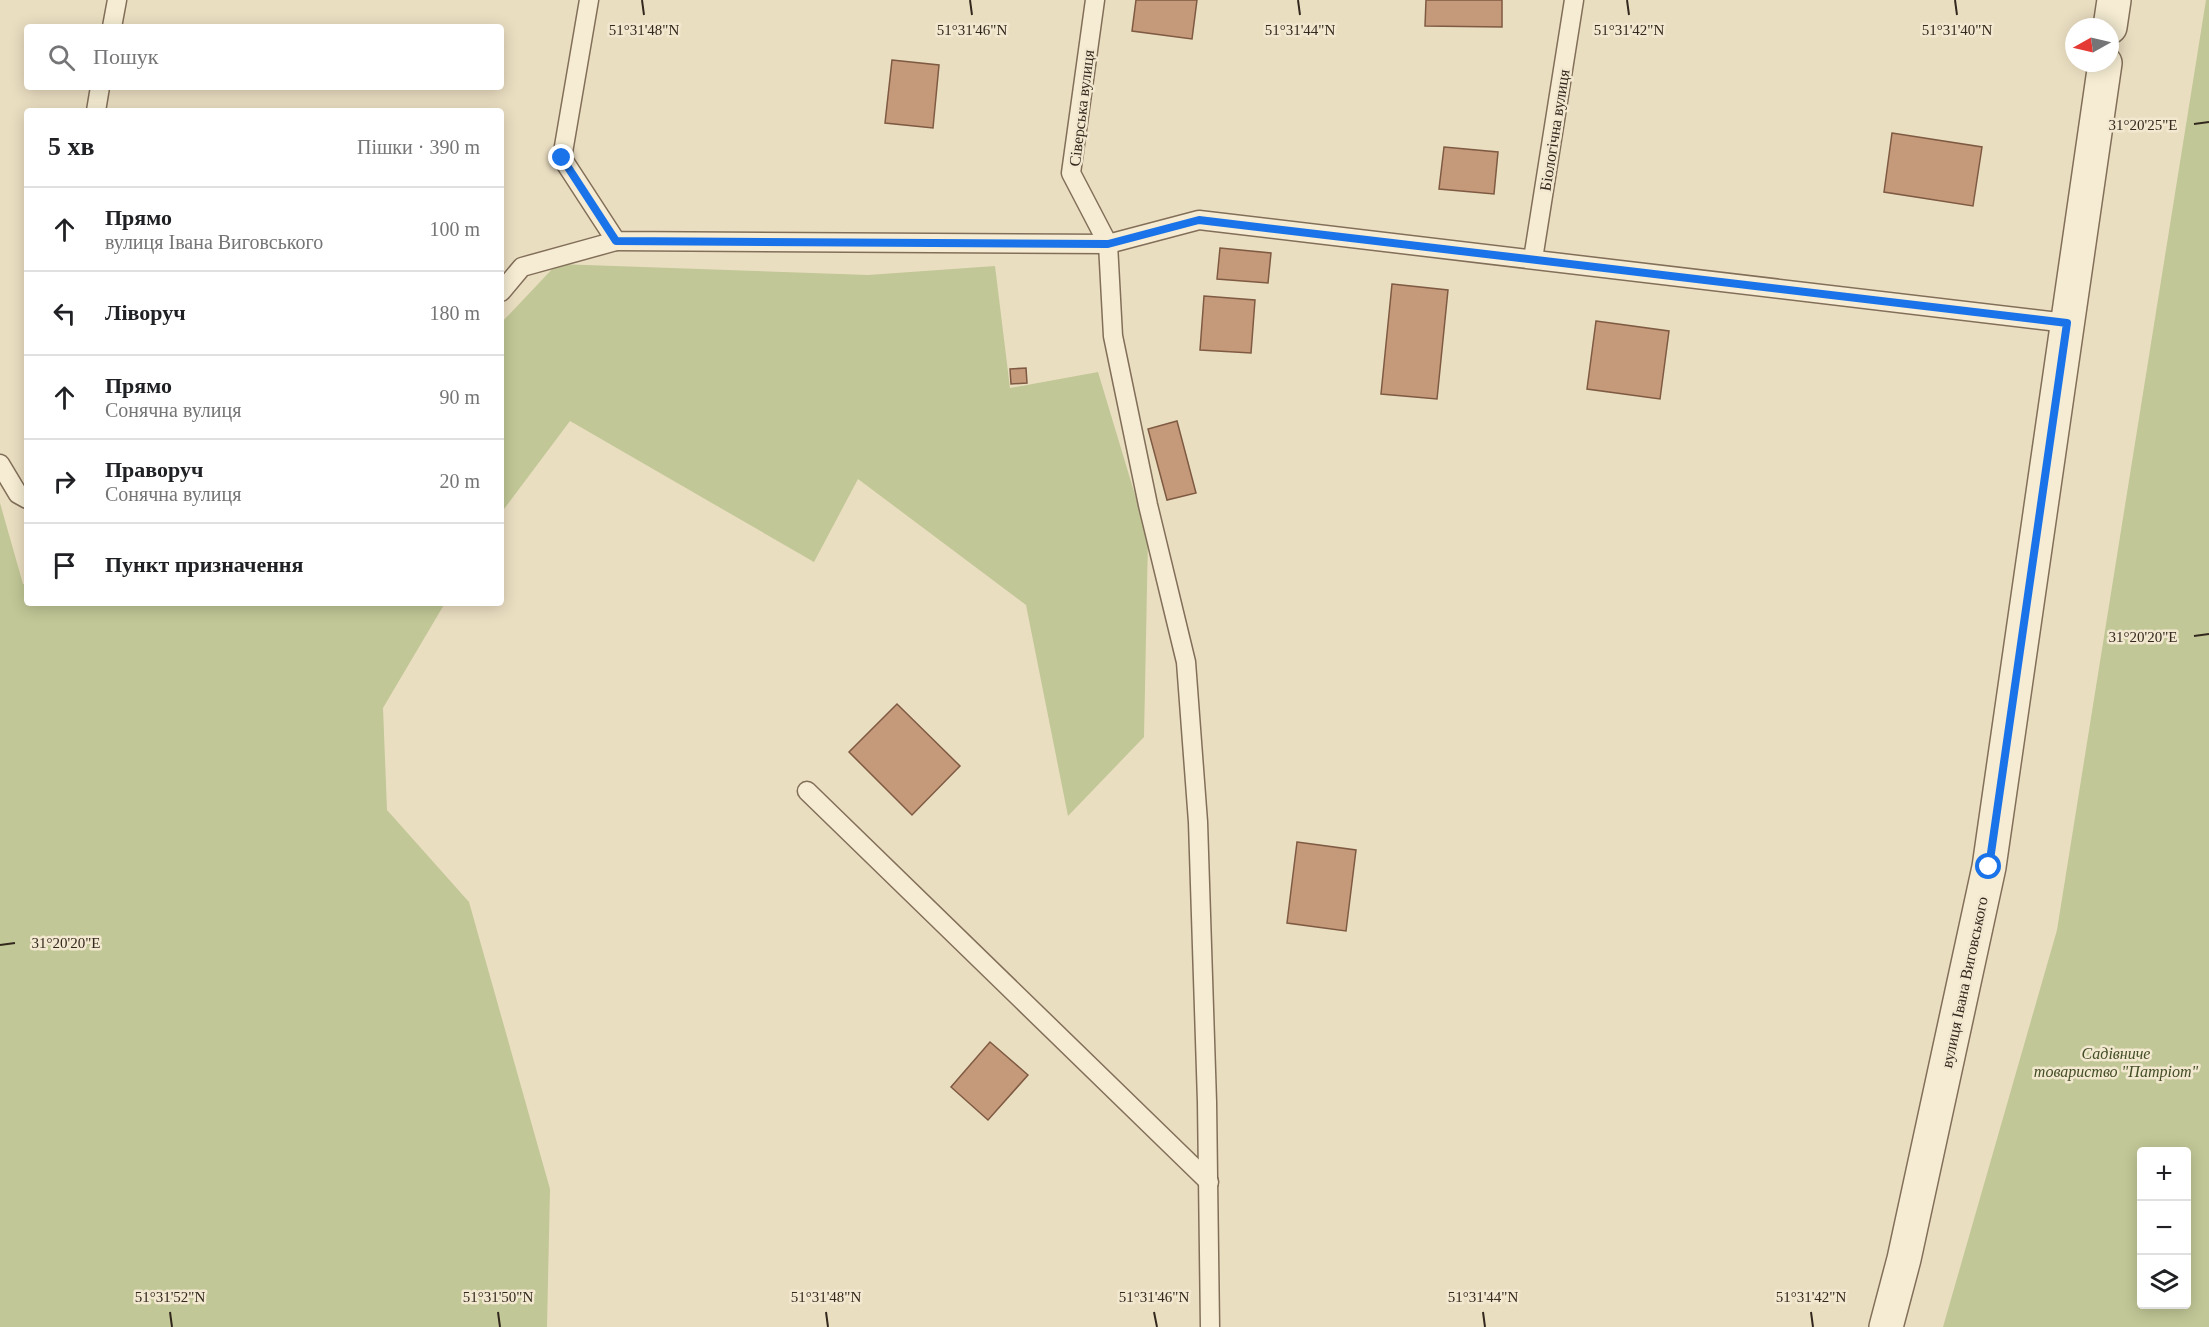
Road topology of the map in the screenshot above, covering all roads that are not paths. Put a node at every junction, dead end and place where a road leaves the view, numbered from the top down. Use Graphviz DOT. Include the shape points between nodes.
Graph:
graph roads {
  1 [pos="117,0"];
  2 [pos="589,0"];
  3 [pos="1095,0"];
  4 [pos="1574,0"];
  5 [pos="2114,0"];
  6 [pos="2111,18"];
  7 [pos="112,24"];
  8 [pos="2104,72"];
  9 [pos="100,90"];
  10 [pos="96,108"];
  11 [pos="616,241"];
  12 [pos="1108,244"];
  13 [pos="1533,259"];
  14 [pos="504,288"];
  15 [pos="2067,323"];
  16 [pos="0,464"];
  17 [pos="24,497"];
  18 [pos="807,791"];
  19 [pos="1209,1182"];
  20 [pos="1210,1327"];
  21 [pos="1886,1327"];
  1 -- 7 [label="lane"];
  2 -- 11 [label="lane" via="562,158"];
  3 -- 12 [label="lane, Сіверська вулиця" via="1071,173"];
  4 -- 13 [label="lane, Біологічна вулиця"];
  5 -- 6 [label="street"];
  8 -- 15 [label="street, вулиця Івана Виговського"];
  9 -- 10 [label="lane"];
  11 -- 12 [label="lane"];
  11 -- 14 [label="lane" via="522,267"];
  12 -- 13 [label="lane" via="1199,220"];
  12 -- 19 [label="lane" via="1113,336 1186,662 1198,822"];
  13 -- 15 [label="lane"];
  15 -- 21 [label="street, вулиця Івана Виговського" via="1989,867"];
  16 -- 17 [label="lane"];
  18 -- 19 [label="lane"];
  19 -- 20 [label="lane"];
}
